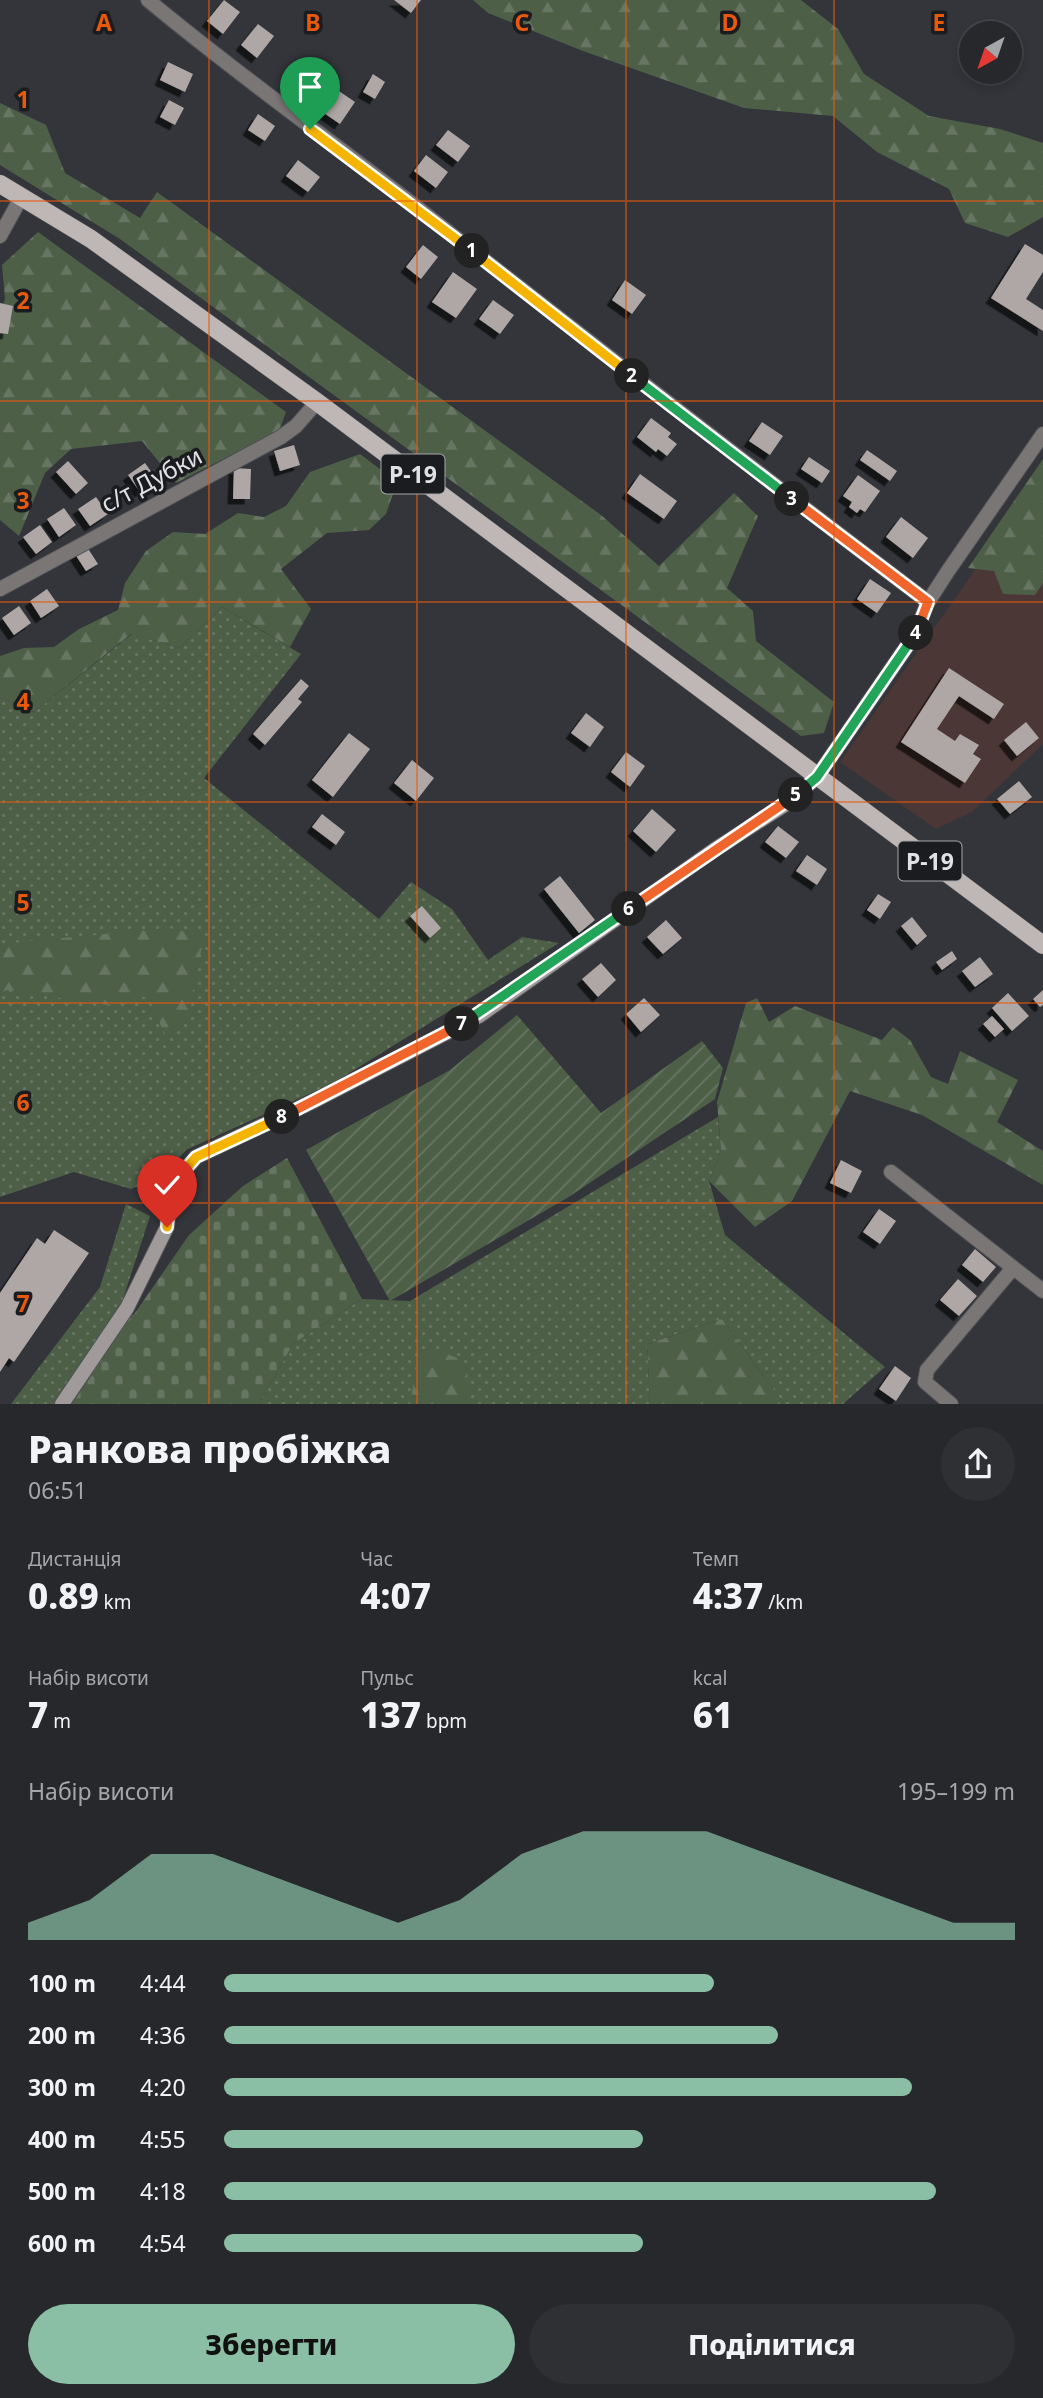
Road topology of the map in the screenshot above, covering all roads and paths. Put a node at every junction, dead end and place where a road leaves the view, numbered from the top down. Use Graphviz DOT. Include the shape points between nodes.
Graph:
graph roads {
  1 [pos="148,0"];
  2 [pos="0,184"];
  3 [pos="22,196"];
  4 [pos="0,236"];
  5 [pos="317,402"];
  6 [pos="1043,434"];
  7 [pos="0,589"];
  8 [pos="928,602"];
  9 [pos="817,777"];
  10 [pos="1043,945"];
  11 [pos="891,1171"];
  12 [pos="1013,1268"];
  13 [pos="1043,1291"];
  14 [pos="62,1404"];
  15 [pos="951,1404"];
  1 -- 8 [label="street"];
  2 -- 3 [label="main road, Р-19"];
  3 -- 4 [label="street"];
  3 -- 5 [label="main road, Р-19" via="91,239"];
  5 -- 7 [label="street, с/т Дубки" via="281,437"];
  5 -- 9 [label="main road, Р-19"];
  6 -- 8 [label="street"];
  8 -- 9 [label="street" via="914,636"];
  9 -- 10 [label="main road, Р-19"];
  9 -- 14 [label="street" via="786,804 478,1016 196,1157 171,1186 167,1227 127,1308"];
  11 -- 12 [label="street"];
  12 -- 13 [label="street"];
  12 -- 15 [label="street" via="926,1370 925,1382"];
}
